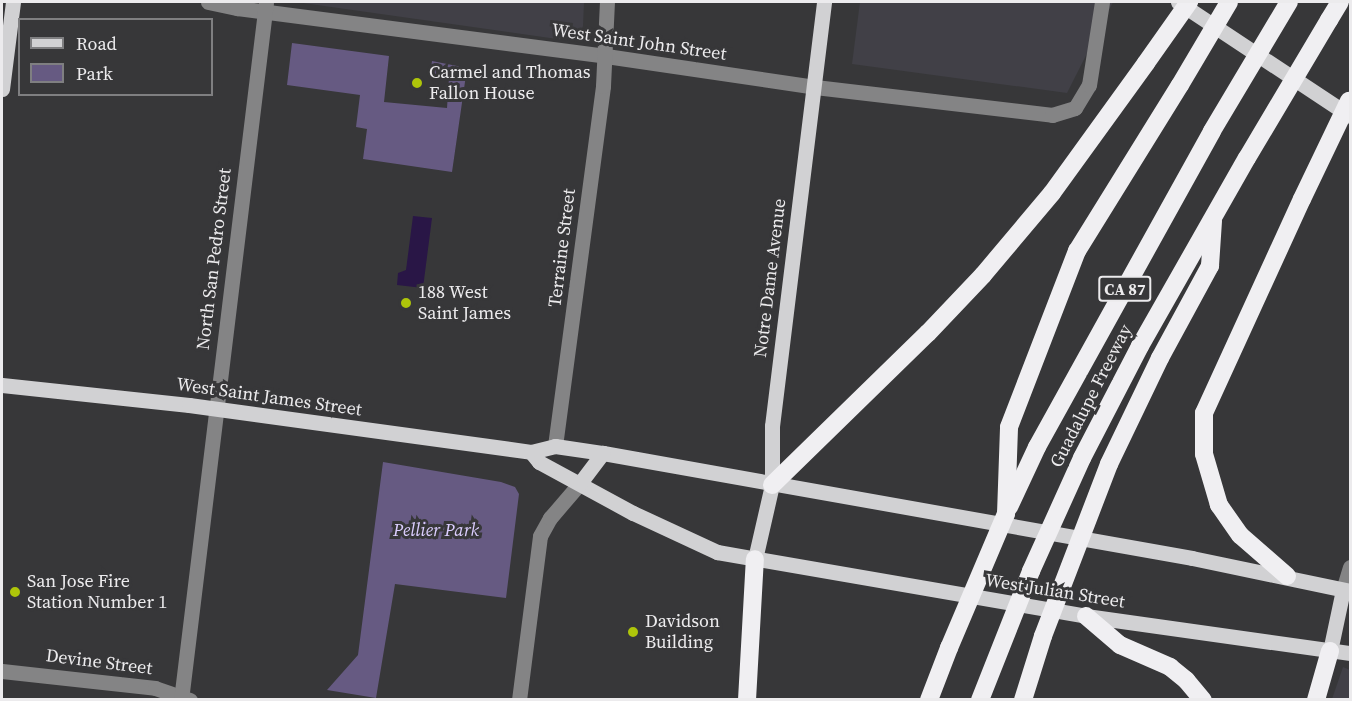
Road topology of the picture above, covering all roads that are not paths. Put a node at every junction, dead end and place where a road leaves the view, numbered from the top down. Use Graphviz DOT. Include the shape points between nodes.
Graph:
graph roads {
  1 [pos="13,2"];
  2 [pos="208,2"];
  3 [pos="607,2"];
  4 [pos="824,2"];
  5 [pos="1102,2"];
  6 [pos="1178,2"];
  7 [pos="1189,2"];
  8 [pos="1229,2"];
  9 [pos="1289,2"];
  10 [pos="1340,2"];
  11 [pos="266,6"];
  12 [pos="606,56"];
  13 [pos="814,87"];
  14 [pos="2,89"];
  15 [pos="1350,98"];
  16 [pos="1350,116"];
  17 [pos="1213,216"];
  18 [pos="2,385"];
  19 [pos="217,410"];
  20 [pos="555,446"];
  21 [pos="531,452"];
  22 [pos="603,453"];
  23 [pos="580,483"];
  24 [pos="772,485"];
  25 [pos="1006,514"];
  26 [pos="755,559"];
  27 [pos="1350,567"];
  28 [pos="1287,576"];
  29 [pos="1347,590"];
  30 [pos="1086,616"];
  31 [pos="1330,651"];
  32 [pos="1350,653"];
  33 [pos="2,671"];
  34 [pos="930,697"];
  35 [pos="184,698"];
  36 [pos="519,699"];
  37 [pos="747,699"];
  38 [pos="980,699"];
  39 [pos="1023,699"];
  40 [pos="1203,699"];
  41 [pos="1316,699"];
  1 -- 14 [label="main road"];
  2 -- 11 [label="street, West Saint John Street"];
  3 -- 12 [label="street, Terraine Street"];
  4 -- 13 [label="main road, Notre Dame Avenue"];
  5 -- 13 [label="street, West Saint John Street" via="1089,85 1076,108 1064,113 1039,115"];
  6 -- 16 [label="main road"];
  7 -- 24 [label="highway, bridge" via="1052,193 983,275"];
  8 -- 25 [label="highway, bridge" via="1077,251 1009,427"];
  9 -- 25 [label="highway, Guadalupe Freeway / CA 87, bridge" via="1212,131 1037,447"];
  10 -- 17 [label="highway, Guadalupe Freeway / CA 87, bridge"];
  11 -- 12 [label="street, West Saint John Street"];
  11 -- 19 [label="street, North San Pedro Street"];
  12 -- 13 [label="street, West Saint John Street"];
  12 -- 20 [label="street, Terraine Street"];
  13 -- 24 [label="main road, Notre Dame Avenue" via="772,426"];
  15 -- 28 [label="highway, bridge" via="1204,413 1204,454 1219,505 1240,535"];
  17 -- 38 [label="highway, Guadalupe Freeway / CA 87, bridge" via="1082,458"];
  17 -- 39 [label="highway, bridge" via="1210,266 1109,464"];
  18 -- 19 [label="main road, West Saint James Street"];
  19 -- 21 [label="main road, West Saint James Street"];
  19 -- 35 [label="street, North San Pedro Street"];
  20 -- 21 [label="main road, West Saint James Street"];
  20 -- 22 [label="main road, West Saint James Street"];
  21 -- 23 [label="main road, West Saint James Street" via="539,462"];
  22 -- 23 [label="main road"];
  22 -- 24 [label="main road, West Saint James Street"];
  23 -- 26 [label="main road, West Saint James Street" via="700,545"];
  23 -- 36 [label="street" via="540,536"];
  24 -- 26 [label="main road, Notre Dame Avenue"];
  24 -- 28 [label="main road"];
  25 -- 34 [label="highway, Guadalupe Freeway / CA 87, bridge"];
  26 -- 30 [label="main road, West Julian Street"];
  26 -- 37 [label="highway"];
  27 -- 29 [label="street"];
  28 -- 29 [label="main road"];
  29 -- 31 [label="main road"];
  30 -- 31 [label="main road, West Julian Street"];
  30 -- 40 [label="highway" via="1120,645 1170,668"];
  31 -- 32 [label="main road, West Julian Street"];
  31 -- 41 [label="highway"];
  33 -- 35 [label="street, Devine Street" via="154,688"];
}
